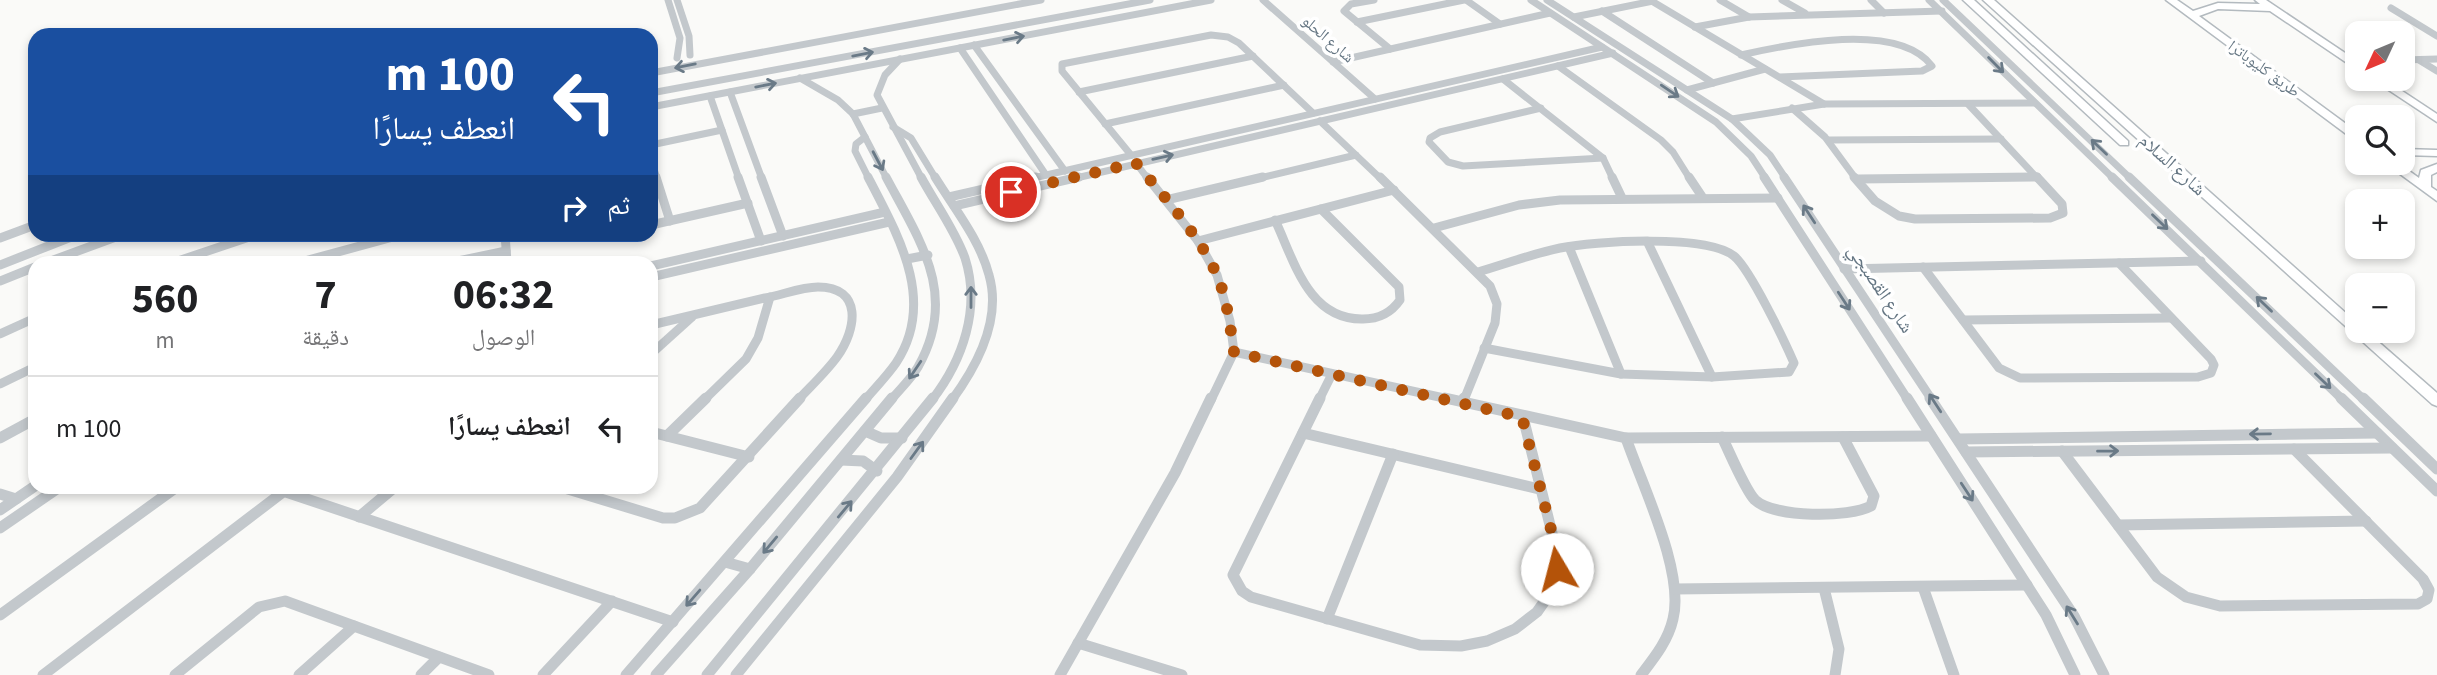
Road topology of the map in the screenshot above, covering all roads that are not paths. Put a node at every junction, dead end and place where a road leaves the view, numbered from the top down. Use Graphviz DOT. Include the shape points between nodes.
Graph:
graph roads {
  1 [pos="668,0"];
  2 [pos="677,0"];
  3 [pos="1041,0"];
  4 [pos="1150,0"];
  5 [pos="1212,0"];
  6 [pos="1263,0"];
  7 [pos="1374,0"];
  8 [pos="1465,0"];
  9 [pos="1531,0"];
  10 [pos="1547,0"];
  11 [pos="1720,0"];
  12 [pos="1782,0"];
  13 [pos="1871,0"];
  14 [pos="1929,0"];
  15 [pos="1943,0"];
  16 [pos="1968,0"];
  17 [pos="1988,0"];
  18 [pos="2171,0"];
  19 [pos="2260,0"];
  20 [pos="1652,1"];
  21 [pos="2272,8"];
  22 [pos="2391,8"];
  23 [pos="1602,11"];
  24 [pos="1942,11"];
  25 [pos="1550,13"];
  26 [pos="1884,13"];
  27 [pos="1806,14"];
  28 [pos="1065,16"];
  29 [pos="2193,16"];
  30 [pos="1573,17"];
  31 [pos="1749,17"];
  32 [pos="1357,22"];
  33 [pos="1500,24"];
  34 [pos="1074,26"];
  35 [pos="1695,27"];
  36 [pos="2437,36"];
  37 [pos="1992,44"];
  38 [pos="974,45"];
  39 [pos="1976,45"];
  40 [pos="1602,47"];
  41 [pos="960,48"];
  42 [pos="1390,49"];
  43 [pos="1585,51"];
  44 [pos="1613,53"];
  45 [pos="2437,54"];
  46 [pos="690,55"];
  47 [pos="1741,55"];
  48 [pos="2345,55"];
  49 [pos="2415,55"];
  50 [pos="1253,56"];
  51 [pos="677,58"];
  52 [pos="1595,58"];
  53 [pos="900,59"];
  54 [pos="2415,59"];
  55 [pos="2437,59"];
  56 [pos="2418,60"];
  57 [pos="1333,62"];
  58 [pos="1558,66"];
  59 [pos="1653,68"];
  60 [pos="1765,69"];
  61 [pos="658,71"];
  62 [pos="2437,71"];
  63 [pos="1641,72"];
  64 [pos="1780,77"];
  65 [pos="800,78"];
  66 [pos="1503,79"];
  67 [pos="1713,83"];
  68 [pos="1283,85"];
  69 [pos="1687,90"];
  70 [pos="2395,91"];
  71 [pos="658,92"];
  72 [pos="730,92"];
  73 [pos="1079,92"];
  74 [pos="710,96"];
  75 [pos="1375,99"];
  76 [pos="2034,103"];
  77 [pos="1824,104"];
  78 [pos="1968,104"];
  79 [pos="658,106"];
  80 [pos="882,108"];
  81 [pos="1541,108"];
  82 [pos="1792,108"];
  83 [pos="853,114"];
  84 [pos="1317,117"];
  85 [pos="1732,119"];
  86 [pos="2437,119"];
  87 [pos="1105,124"];
  88 [pos="892,127"];
  89 [pos="2345,128"];
  90 [pos="722,130"];
  91 [pos="1231,132"];
  92 [pos="865,137"];
  93 [pos="2001,139"];
  94 [pos="1239,140"];
  95 [pos="1829,140"];
  96 [pos="658,144"];
  97 [pos="2124,144"];
  98 [pos="2415,152"];
  99 [pos="2437,153"];
  100 [pos="1356,155"];
  101 [pos="1603,158"];
  102 [pos="1134,159"];
  103 [pos="2437,168"];
  104 [pos="1065,171"];
  105 [pos="1046,175"];
  106 [pos="2407,175"];
  107 [pos="2037,177"];
  108 [pos="2114,178"];
  109 [pos="2132,178"];
  110 [pos="1858,179"];
  111 [pos="658,182"];
  112 [pos="2425,188"];
  113 [pos="1394,190"];
  114 [pos="983,194"];
  115 [pos="2437,197"];
  116 [pos="1622,198"];
  117 [pos="1703,198"];
  118 [pos="1778,198"];
  119 [pos="1166,200"];
  120 [pos="951,201"];
  121 [pos="748,204"];
  122 [pos="1321,209"];
  123 [pos="887,217"];
  124 [pos="855,219"];
  125 [pos="1275,220"];
  126 [pos="670,221"];
  127 [pos="658,224"];
  128 [pos="28,228"];
  129 [pos="1434,228"];
  130 [pos="859,229"];
  131 [pos="783,236"];
  132 [pos="0,238"];
  133 [pos="975,240"];
  134 [pos="761,241"];
  135 [pos="1198,241"];
  136 [pos="59,242"];
  137 [pos="102,242"];
  138 [pos="234,242"];
  139 [pos="375,242"];
  140 [pos="505,242"];
  141 [pos="1648,243"];
  142 [pos="958,244"];
  143 [pos="1569,247"];
  144 [pos="506,251"];
  145 [pos="928,255"];
  146 [pos="64,256"];
  147 [pos="193,256"];
  148 [pos="323,256"];
  149 [pos="482,256"];
  150 [pos="506,256"];
  151 [pos="907,259"];
  152 [pos="2200,261"];
  153 [pos="2119,263"];
  154 [pos="0,265"];
  155 [pos="1923,267"];
  156 [pos="1844,269"];
  157 [pos="28,270"];
  158 [pos="658,270"];
  159 [pos="658,270"];
  160 [pos="1478,272"];
  161 [pos="0,281"];
  162 [pos="770,297"];
  163 [pos="694,315"];
  164 [pos="2171,318"];
  165 [pos="2345,318"];
  166 [pos="1963,320"];
  167 [pos="28,321"];
  168 [pos="658,323"];
  169 [pos="0,334"];
  170 [pos="2372,343"];
  171 [pos="658,348"];
  172 [pos="1485,348"];
  173 [pos="1234,352"];
  174 [pos="952,368"];
  175 [pos="975,368"];
  176 [pos="28,370"];
  177 [pos="1889,372"];
  178 [pos="1915,372"];
  179 [pos="1332,374"];
  180 [pos="1621,374"];
  181 [pos="1712,377"];
  182 [pos="0,383"];
  183 [pos="2437,401"];
  184 [pos="1463,402"];
  185 [pos="1522,417"];
  186 [pos="28,423"];
  187 [pos="865,431"];
  188 [pos="1303,433"];
  189 [pos="2377,433"];
  190 [pos="658,434"];
  191 [pos="667,436"];
  192 [pos="1931,436"];
  193 [pos="1722,437"];
  194 [pos="1843,437"];
  195 [pos="0,438"];
  196 [pos="902,438"];
  197 [pos="1626,438"];
  198 [pos="1958,439"];
  199 [pos="2392,448"];
  200 [pos="2294,449"];
  201 [pos="2062,451"];
  202 [pos="1966,452"];
  203 [pos="1393,454"];
  204 [pos="748,457"];
  205 [pos="841,460"];
  206 [pos="2437,469"];
  207 [pos="877,471"];
  208 [pos="1539,489"];
  209 [pos="28,491"];
  210 [pos="2437,491"];
  211 [pos="0,494"];
  212 [pos="49,494"];
  213 [pos="167,494"];
  214 [pos="280,494"];
  215 [pos="289,494"];
  216 [pos="386,494"];
  217 [pos="583,494"];
  218 [pos="16,499"];
  219 [pos="0,510"];
  220 [pos="359,517"];
  221 [pos="2366,521"];
  222 [pos="2118,525"];
  223 [pos="0,528"];
  224 [pos="725,562"];
  225 [pos="750,569"];
  226 [pos="2028,585"];
  227 [pos="1923,587"];
  228 [pos="1824,588"];
  229 [pos="1675,589"];
  230 [pos="612,601"];
  231 [pos="0,615"];
  232 [pos="1327,619"];
  233 [pos="673,622"];
  234 [pos="354,625"];
  235 [pos="742,633"];
  236 [pos="766,638"];
  237 [pos="1078,643"];
  238 [pos="439,657"];
  239 [pos="43,675"];
  240 [pos="175,675"];
  241 [pos="299,675"];
  242 [pos="421,675"];
  243 [pos="489,675"];
  244 [pos="543,675"];
  245 [pos="626,675"];
  246 [pos="656,675"];
  247 [pos="708,675"];
  248 [pos="736,675"];
  249 [pos="1060,675"];
  250 [pos="1182,675"];
  251 [pos="1641,675"];
  252 [pos="1835,675"];
  253 [pos="1954,675"];
  254 [pos="2075,675"];
  255 [pos="2104,675"];
  1 -- 51 [label="street" via="680,38"];
  2 -- 46 [label="street"];
  3 -- 61 [label="street, one-way"];
  4 -- 28 [label="street"];
  5 -- 34 [label="street"];
  6 -- 57 [label="street, شارع الحلو"];
  7 -- 32 [label="street" via="1345,8"];
  8 -- 32 [label="street"];
  8 -- 33 [label="street"];
  9 -- 25 [label="street, شارع القصبجي"];
  10 -- 30 [label="street, شارع القصبجي"];
  11 -- 31 [label="street"];
  12 -- 27 [label="street"];
  13 -- 26 [label="street"];
  14 -- 24 [label="street"];
  15 -- 37 [label="street"];
  16 -- 97 [label="main road, شارع السلام"];
  17 -- 165 [label="main road, شارع السلام"];
  18 -- 29 [label="main road, طريق كليوباترا"];
  19 -- 21 [label="main road"];
  20 -- 23 [label="street"];
  20 -- 35 [label="street"];
  21 -- 29 [label="main road" via="2205,7"];
  21 -- 48 [label="main road"];
  22 -- 36 [label="street"];
  23 -- 30 [label="street"];
  23 -- 67 [label="street"];
  24 -- 26 [label="street"];
  24 -- 39 [label="street"];
  25 -- 33 [label="street"];
  25 -- 40 [label="street, شارع القصبجي"];
  26 -- 27 [label="street"];
  27 -- 31 [label="street"];
  28 -- 34 [label="street"];
  71 -- 28 [label="street, one-way"];
  29 -- 89 [label="main road, طريق كليوباترا"];
  30 -- 59 [label="street, شارع القصبجي"];
  31 -- 35 [label="street"];
  32 -- 42 [label="street"];
  33 -- 42 [label="street"];
  38 -- 34 [label="street, one-way"];
  35 -- 47 [label="street"];
  37 -- 39 [label="street"];
  109 -- 37 [label="street, one-way"];
  38 -- 41 [label="street"];
  38 -- 104 [label="street"];
  39 -- 76 [label="street, one-way"];
  40 -- 43 [label="street"];
  40 -- 44 [label="street, شارع القصبجي"];
  41 -- 53 [label="street"];
  41 -- 105 [label="street"];
  42 -- 57 [label="street"];
  43 -- 52 [label="street"];
  43 -- 75 [label="street"];
  44 -- 52 [label="street"];
  44 -- 63 [label="street, شارع القصبجي"];
  45 -- 49 [label="street"];
  47 -- 60 [label="street"];
  47 -- 64 [label="street" via="1816,43 1895,43 1918,51 1932,66 1922,71"];
  50 -- 68 [label="street"];
  50 -- 73 [label="street"];
  50 -- 73 [label="street" via="1235,40 1211,35 1065,62 1060,69"];
  52 -- 58 [label="street"];
  53 -- 65 [label="street"];
  53 -- 80 [label="street" via="879,82"];
  54 -- 56 [label="street"];
  55 -- 56 [label="street"];
  56 -- 62 [label="street"];
  57 -- 75 [label="street, شارع الحلو"];
  58 -- 66 [label="street"];
  58 -- 117 [label="street" via="1661,140"];
  59 -- 63 [label="street"];
  59 -- 69 [label="street, شارع القصبجي"];
  60 -- 64 [label="street"];
  60 -- 67 [label="street"];
  63 -- 118 [label="street, شارع القصبجي, one-way" via="1730,133"];
  64 -- 77 [label="street"];
  72 -- 65 [label="street, one-way"];
  65 -- 83 [label="street"];
  66 -- 81 [label="street"];
  66 -- 84 [label="street"];
  67 -- 69 [label="street"];
  68 -- 84 [label="street"];
  68 -- 87 [label="street"];
  69 -- 85 [label="street, شارع القصبجي"];
  70 -- 86 [label="main road"];
  72 -- 74 [label="street"];
  72 -- 131 [label="street"];
  73 -- 87 [label="street"];
  74 -- 79 [label="street"];
  74 -- 90 [label="street"];
  75 -- 84 [label="street"];
  76 -- 78 [label="street"];
  76 -- 108 [label="street"];
  77 -- 78 [label="street"];
  77 -- 82 [label="street"];
  78 -- 93 [label="street"];
  80 -- 83 [label="street"];
  80 -- 88 [label="street"];
  81 -- 101 [label="street"];
  81 -- 101 [label="street" via="1440,132 1429,142 1448,162 1462,166"];
  82 -- 85 [label="street"];
  82 -- 95 [label="street"];
  83 -- 92 [label="street"];
  84 -- 91 [label="street"];
  84 -- 94 [label="street"];
  84 -- 100 [label="street"];
  156 -- 85 [label="street, شارع القصبجي, one-way" via="1770,155"];
  87 -- 102 [label="street"];
  88 -- 120 [label="street" via="911,138"];
  88 -- 142 [label="street"];
  90 -- 96 [label="street"];
  90 -- 121 [label="street"];
  91 -- 94 [label="street"];
  91 -- 102 [label="street"];
  92 -- 123 [label="street" via="855,150"];
  92 -- 145 [label="street, one-way"];
  93 -- 95 [label="street"];
  93 -- 107 [label="street"];
  102 -- 94 [label="street, one-way"];
  95 -- 110 [label="street"];
  98 -- 99 [label="main road"];
  100 -- 113 [label="street"];
  100 -- 119 [label="street"];
  101 -- 116 [label="street"];
  102 -- 104 [label="street"];
  102 -- 114 [label="street"];
  102 -- 119 [label="street"];
  103 -- 112 [label="main road" via="2425,173"];
  104 -- 105 [label="street"];
  105 -- 114 [label="street"];
  106 -- 112 [label="main road"];
  107 -- 110 [label="street"];
  107 -- 110 [label="street" via="2062,204 2063,213 1906,219 1880,209"];
  108 -- 109 [label="street"];
  108 -- 152 [label="street, one-way"];
  206 -- 109 [label="street, one-way"];
  111 -- 126 [label="street"];
  112 -- 115 [label="main road"];
  113 -- 122 [label="street"];
  113 -- 129 [label="street"];
  114 -- 120 [label="street"];
  116 -- 117 [label="street"];
  116 -- 129 [label="street" via="1538,202"];
  117 -- 118 [label="street"];
  118 -- 177 [label="street, شارع القصبجي, one-way"];
  119 -- 135 [label="street"];
  120 -- 133 [label="street"];
  121 -- 126 [label="street"];
  121 -- 134 [label="street"];
  122 -- 125 [label="street"];
  122 -- 125 [label="street" via="1399,287 1401,300 1395,309 1364,319 1327,311 1316,301"];
  123 -- 124 [label="street"];
  123 -- 130 [label="street"];
  123 -- 151 [label="street"];
  124 -- 130 [label="street"];
  124 -- 131 [label="street"];
  125 -- 135 [label="street"];
  126 -- 127 [label="street"];
  128 -- 132 [label="street"];
  129 -- 160 [label="street"];
  130 -- 159 [label="street"];
  131 -- 134 [label="street"];
  133 -- 142 [label="street"];
  133 -- 175 [label="street" via="990,277 992,298 985,344"];
  134 -- 158 [label="street"];
  135 -- 173 [label="street" via="1217,275"];
  136 -- 154 [label="street"];
  137 -- 146 [label="street"];
  138 -- 147 [label="street"];
  139 -- 148 [label="street"];
  140 -- 144 [label="street"];
  141 -- 143 [label="street"];
  141 -- 181 [label="street"];
  141 -- 181 [label="street" via="1707,245 1735,256 1794,363 1783,374"];
  174 -- 142 [label="street, one-way" via="963,346 972,306 972,287"];
  143 -- 160 [label="street"];
  143 -- 180 [label="street"];
  144 -- 149 [label="street"];
  144 -- 150 [label="street"];
  145 -- 151 [label="street"];
  145 -- 187 [label="street, one-way" via="937,295 929,345 917,369"];
  151 -- 224 [label="street" via="915,313 907,344 895,365"];
  152 -- 153 [label="street"];
  152 -- 189 [label="street, one-way"];
  153 -- 155 [label="street"];
  153 -- 164 [label="street"];
  155 -- 156 [label="street"];
  155 -- 166 [label="street"];
  156 -- 178 [label="street, شارع القصبجي"];
  157 -- 161 [label="street"];
  160 -- 172 [label="street" via="1497,304"];
  162 -- 163 [label="street"];
  162 -- 191 [label="street" via="758,338 746,359"];
  162 -- 204 [label="street" via="815,287 840,289 849,294 852,303 851,324 826,372"];
  163 -- 168 [label="street"];
  163 -- 171 [label="street"];
  164 -- 166 [label="street"];
  164 -- 166 [label="street" via="2211,359 2211,373 2198,377 2020,378 1999,368"];
  167 -- 169 [label="street"];
  170 -- 183 [label="main road, شارع السلام"];
  172 -- 180 [label="street"];
  172 -- 184 [label="street"];
  173 -- 179 [label="street"];
  173 -- 237 [label="street" via="1175,473"];
  174 -- 175 [label="street"];
  174 -- 196 [label="street"];
  236 -- 175 [label="street, one-way" via="897,477"];
  176 -- 182 [label="street"];
  177 -- 178 [label="street"];
  177 -- 192 [label="street, شارع القصبجي"];
  198 -- 178 [label="street, شارع القصبجي, one-way"];
  179 -- 184 [label="street"];
  179 -- 188 [label="street"];
  180 -- 181 [label="street"];
  184 -- 185 [label="street"];
  185 -- 197 [label="street"];
  185 -- 208 [label="street"];
  186 -- 195 [label="street"];
  187 -- 196 [label="street" via="881,439"];
  187 -- 205 [label="street"];
  188 -- 203 [label="street"];
  188 -- 232 [label="street" via="1233,575 1251,597"];
  189 -- 198 [label="street, one-way"];
  189 -- 199 [label="street"];
  190 -- 191 [label="street"];
  191 -- 204 [label="street"];
  192 -- 194 [label="street"];
  192 -- 226 [label="street, شارع القصبجي, one-way"];
  193 -- 194 [label="street"];
  193 -- 194 [label="street" via="1761,504 1780,511 1860,512 1871,506 1874,496"];
  193 -- 197 [label="street"];
  196 -- 207 [label="street"];
  197 -- 229 [label="street" via="1675,575"];
  198 -- 202 [label="street, شارع القصبجي"];
  199 -- 200 [label="street"];
  199 -- 210 [label="street"];
  201 -- 200 [label="street, one-way"];
  200 -- 221 [label="street"];
  201 -- 202 [label="street"];
  201 -- 222 [label="street"];
  255 -- 202 [label="street, شارع القصبجي, one-way" via="2074,616"];
  203 -- 208 [label="street"];
  203 -- 232 [label="street"];
  204 -- 217 [label="street" via="700,508 676,518 652,516"];
  205 -- 207 [label="street" via="863,461"];
  205 -- 225 [label="street, one-way"];
  235 -- 207 [label="street, one-way"];
  208 -- 232 [label="street" via="1557,569 1551,592 1537,612 1515,629 1461,646 1420,645"];
  209 -- 218 [label="street"];
  211 -- 218 [label="street"];
  212 -- 223 [label="street"];
  213 -- 231 [label="street"];
  214 -- 239 [label="street"];
  215 -- 220 [label="street"];
  216 -- 220 [label="street"];
  218 -- 219 [label="street"];
  220 -- 230 [label="street"];
  221 -- 222 [label="street"];
  221 -- 222 [label="street" via="2423,579 2429,590 2427,599 2418,604 2203,603 2157,577"];
  224 -- 225 [label="street"];
  224 -- 233 [label="street, one-way"];
  225 -- 246 [label="street"];
  226 -- 227 [label="street"];
  226 -- 254 [label="street, شارع القصبجي"];
  227 -- 228 [label="street"];
  227 -- 253 [label="street"];
  228 -- 229 [label="street"];
  228 -- 252 [label="street" via="1839,649"];
  229 -- 251 [label="street" via="1670,630"];
  230 -- 233 [label="street"];
  230 -- 244 [label="street"];
  233 -- 245 [label="street"];
  234 -- 238 [label="street"];
  234 -- 240 [label="street" via="285,601 272,602 247,615"];
  234 -- 241 [label="street"];
  235 -- 236 [label="street"];
  235 -- 247 [label="street"];
  236 -- 248 [label="street"];
  237 -- 249 [label="street"];
  237 -- 250 [label="street"];
  238 -- 242 [label="street"];
  238 -- 243 [label="street"];
}
